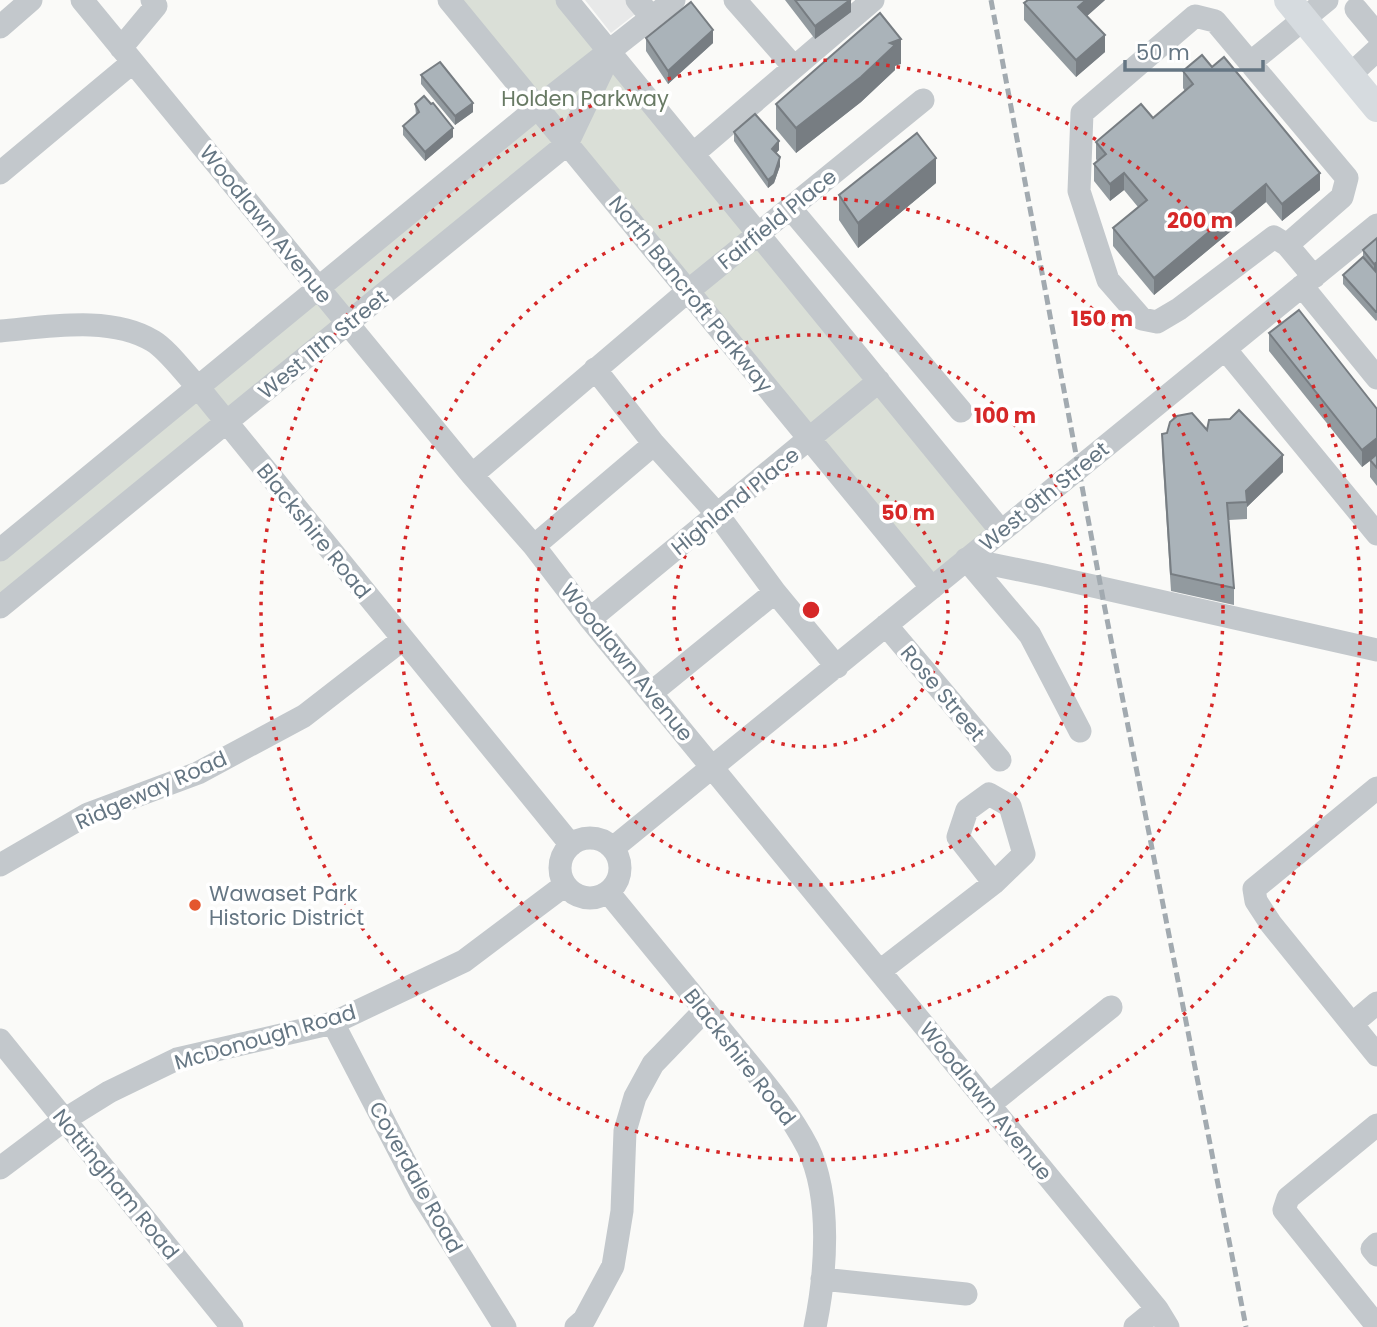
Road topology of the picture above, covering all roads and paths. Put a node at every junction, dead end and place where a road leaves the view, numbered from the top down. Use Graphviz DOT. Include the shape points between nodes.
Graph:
graph roads {
  1 [pos="31,0"];
  2 [pos="82,0"];
  3 [pos="449,0"];
  4 [pos="567,0"];
  5 [pos="637,0"];
  6 [pos="674,0"];
  7 [pos="735,0"];
  8 [pos="873,0"];
  9 [pos="1326,0"];
  10 [pos="158,2"];
  11 [pos="1356,9"];
  12 [pos="1296,10"];
  13 [pos="652,18"];
  14 [pos="0,27"];
  15 [pos="1377,34"];
  16 [pos="1377,50"];
  17 [pos="610,53"];
  18 [pos="127,55"];
  19 [pos="1250,63"];
  20 [pos="794,67"];
  21 [pos="1350,75"];
  22 [pos="923,100"];
  23 [pos="537,108"];
  24 [pos="1377,108"];
  25 [pos="567,144"];
  26 [pos="693,155"];
  27 [pos="0,173"];
  28 [pos="791,209"];
  29 [pos="1377,225"];
  30 [pos="759,235"];
  31 [pos="1287,245"];
  32 [pos="1308,282"];
  33 [pos="318,287"];
  34 [pos="688,290"];
  35 [pos="348,324"];
  36 [pos="0,331"];
  37 [pos="1224,349"];
  38 [pos="595,369"];
  39 [pos="1377,378"];
  40 [pos="878,381"];
  41 [pos="198,387"];
  42 [pos="961,411"];
  43 [pos="226,422"];
  44 [pos="810,439"];
  45 [pos="654,444"];
  46 [pos="472,475"];
  47 [pos="718,515"];
  48 [pos="1001,531"];
  49 [pos="1377,534"];
  50 [pos="534,546"];
  51 [pos="0,550"];
  52 [pos="966,559"];
  53 [pos="933,587"];
  54 [pos="775,592"];
  55 [pos="0,607"];
  56 [pos="590,619"];
  57 [pos="886,625"];
  58 [pos="402,640"];
  59 [pos="1377,650"];
  60 [pos="836,667"];
  61 [pos="650,692"];
  62 [pos="1080,731"];
  63 [pos="1000,760"];
  64 [pos="713,768"];
  65 [pos="1377,788"];
  66 [pos="571,845"];
  67 [pos="613,848"];
  68 [pos="0,865"];
  69 [pos="995,883"];
  70 [pos="565,885"];
  71 [pos="608,892"];
  72 [pos="880,971"];
  73 [pos="1377,1003"];
  74 [pos="1111,1007"];
  75 [pos="705,1010"];
  76 [pos="333,1023"];
  77 [pos="1352,1024"];
  78 [pos="0,1041"];
  79 [pos="1377,1055"];
  80 [pos="989,1105"];
  81 [pos="64,1120"];
  82 [pos="1377,1125"];
  83 [pos="0,1168"];
  84 [pos="1377,1244"];
  85 [pos="1377,1255"];
  86 [pos="822,1279"];
  87 [pos="966,1294"];
  88 [pos="1373,1315"];
  89 [pos="1163,1318"];
  90 [pos="232,1327"];
  91 [pos="505,1327"];
  92 [pos="576,1327"];
  93 [pos="816,1327"];
  94 [pos="1135,1327"];
  1 -- 14 [label="street"];
  2 -- 18 [label="street, Woodlawn Avenue"];
  3 -- 23 [label="street, North Bancroft Parkway"];
  4 -- 17 [label="street"];
  5 -- 13 [label="street"];
  6 -- 13 [label="street, West 11th Street"];
  7 -- 20 [label="street"];
  8 -- 20 [label="street"];
  9 -- 12 [label="street"];
  10 -- 18 [label="street"];
  11 -- 15 [label="street"];
  12 -- 19 [label="street"];
  12 -- 21 [label="main road"];
  13 -- 17 [label="street, West 11th Street"];
  16 -- 21 [label="street"];
  17 -- 23 [label="street, West 11th Street"];
  17 -- 25 [label="street, West 11th Street"];
  17 -- 26 [label="street"];
  18 -- 27 [label="street"];
  18 -- 33 [label="street, Woodlawn Avenue"];
  19 -- 31 [label="street" via="1347,178 1342,197"];
  19 -- 31 [label="street" via="1215,21 1195,16 1082,113 1079,191 1108,280 1142,318 1157,322 1274,237"];
  20 -- 26 [label="street"];
  21 -- 24 [label="main road"];
  22 -- 28 [label="street, Fairfield Place"];
  23 -- 25 [label="street, North Bancroft Parkway"];
  23 -- 33 [label="street, West 11th Street"];
  25 -- 34 [label="street, North Bancroft Parkway"];
  25 -- 35 [label="street, West 11th Street"];
  26 -- 30 [label="street"];
  28 -- 30 [label="street, Fairfield Place"];
  28 -- 42 [label="street"];
  29 -- 32 [label="street, West 9th Street"];
  30 -- 34 [label="street, Fairfield Place"];
  30 -- 40 [label="street"];
  31 -- 32 [label="street"];
  32 -- 37 [label="street, West 9th Street"];
  32 -- 39 [label="street"];
  33 -- 35 [label="street, Woodlawn Avenue"];
  33 -- 41 [label="street, West 11th Street"];
  34 -- 38 [label="street, Fairfield Place"];
  34 -- 44 [label="street, North Bancroft Parkway"];
  35 -- 43 [label="street, West 11th Street"];
  35 -- 46 [label="street, Woodlawn Avenue"];
  36 -- 41 [label="street, Blackshire Road" via="78,324 127,329 154,341"];
  37 -- 48 [label="street, West 9th Street"];
  37 -- 49 [label="street"];
  38 -- 45 [label="street"];
  38 -- 46 [label="street, Fairfield Place"];
  40 -- 44 [label="street, Highland Place"];
  40 -- 48 [label="street"];
  41 -- 43 [label="street, Blackshire Road"];
  41 -- 51 [label="street, West 11th Street"];
  43 -- 55 [label="street, West 11th Street"];
  43 -- 58 [label="street, Blackshire Road"];
  44 -- 47 [label="street, Highland Place"];
  44 -- 53 [label="street, North Bancroft Parkway"];
  45 -- 47 [label="street"];
  45 -- 50 [label="street"];
  46 -- 50 [label="street, Woodlawn Avenue"];
  47 -- 54 [label="street"];
  47 -- 56 [label="street, Highland Place"];
  48 -- 52 [label="street, West 9th Street"];
  50 -- 56 [label="street, Woodlawn Avenue"];
  52 -- 53 [label="street, West 9th Street"];
  52 -- 59 [label="street"];
  52 -- 62 [label="street" via="1030,635"];
  53 -- 57 [label="street, West 9th Street"];
  54 -- 60 [label="street"];
  54 -- 61 [label="street"];
  56 -- 61 [label="street, Woodlawn Avenue"];
  57 -- 60 [label="street, West 9th Street"];
  57 -- 63 [label="street, Rose Street"];
  58 -- 66 [label="street, Blackshire Road"];
  58 -- 68 [label="street, Ridgeway Road" via="304,716 198,773 88,814"];
  60 -- 64 [label="street, West 9th Street"];
  61 -- 64 [label="street, Woodlawn Avenue"];
  64 -- 67 [label="street"];
  64 -- 72 [label="street, Woodlawn Avenue"];
  65 -- 77 [label="street" via="1254,889 1266,918"];
  66 -- 67 [label="street" via="590,838"];
  66 -- 70 [label="street" via="560,865"];
  67 -- 71 [label="street" via="620,872"];
  69 -- 72 [label="street"];
  70 -- 71 [label="street" via="583,897"];
  70 -- 76 [label="street, McDonough Road" via="464,961"];
  71 -- 75 [label="street, Blackshire Road"];
  72 -- 80 [label="street, Woodlawn Avenue"];
  73 -- 77 [label="street"];
  74 -- 80 [label="street"];
  75 -- 86 [label="street, Blackshire Road" via="776,1097 808,1149 821,1191"];
  75 -- 92 [label="street" via="653,1064 635,1097 625,1131 622,1211 613,1266"];
  76 -- 81 [label="street, McDonough Road" via="177,1059"];
  76 -- 91 [label="street, Coverdale Road" via="421,1193"];
  77 -- 79 [label="street"];
  78 -- 81 [label="street, Nottingham Road"];
  80 -- 89 [label="street, Woodlawn Avenue"];
  81 -- 83 [label="street, McDonough Road"];
  81 -- 90 [label="street, Nottingham Road"];
  82 -- 88 [label="street" via="1285,1203 1286,1215"];
  84 -- 85 [label="street" via="1372,1248"];
  86 -- 87 [label="street"];
  86 -- 93 [label="street, Blackshire Road"];
  89 -- 94 [label="street"];
}
